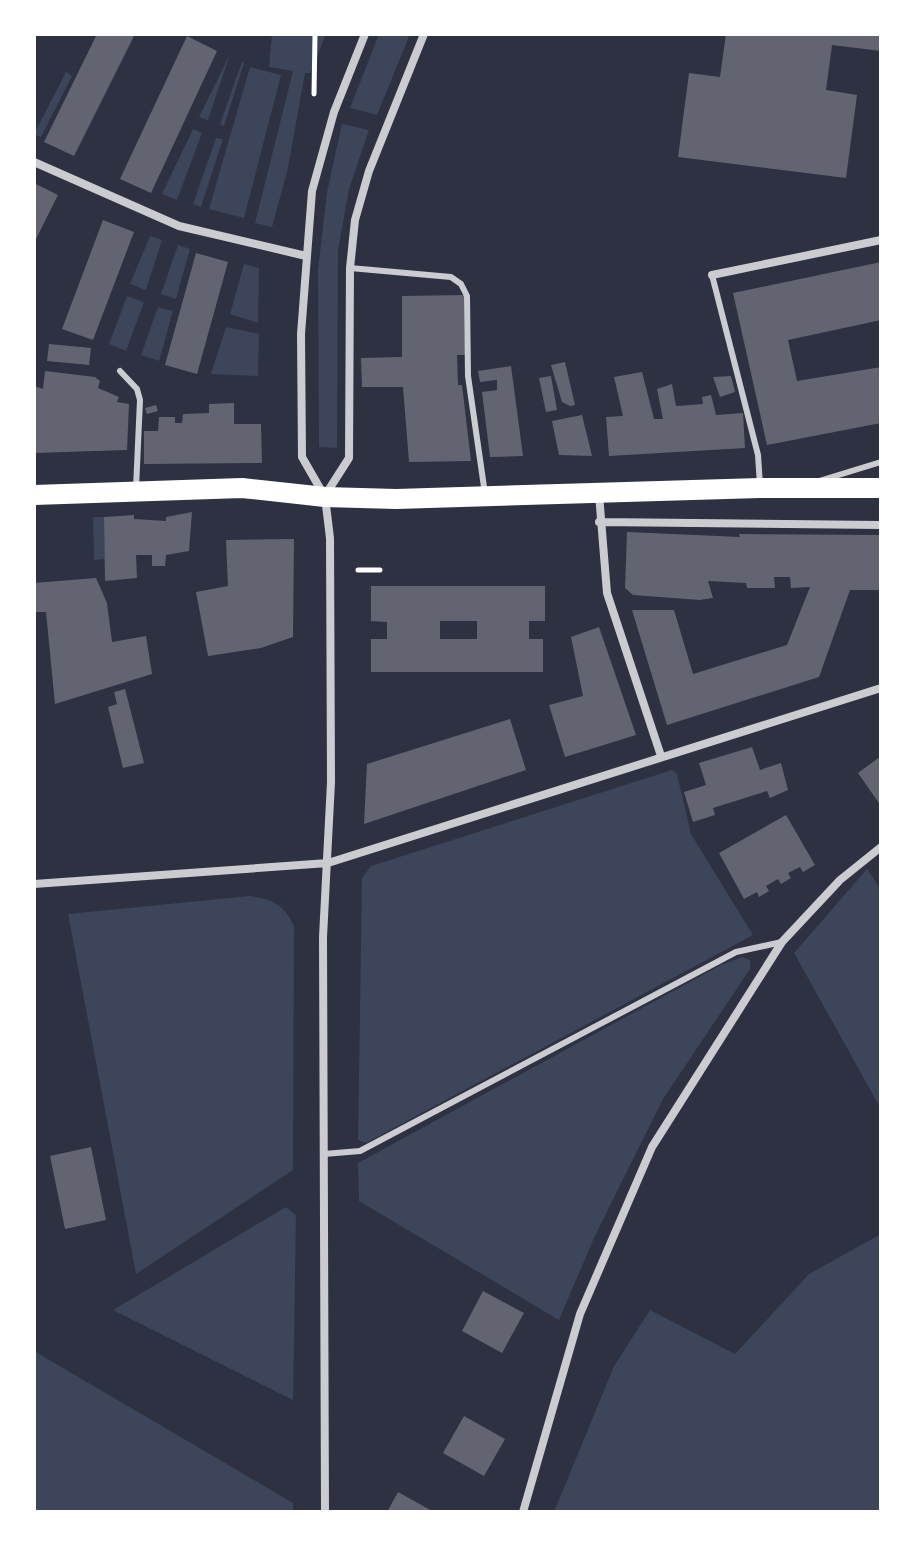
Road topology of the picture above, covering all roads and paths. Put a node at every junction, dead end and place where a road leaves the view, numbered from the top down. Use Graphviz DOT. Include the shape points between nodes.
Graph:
graph roads {
  1 [pos="315,34"];
  2 [pos="365,34"];
  3 [pos="424,34"];
  4 [pos="314,94"];
  5 [pos="34,162"];
  6 [pos="881,240"];
  7 [pos="306,256"];
  8 [pos="350,268"];
  9 [pos="712,275"];
  10 [pos="120,371"];
  11 [pos="881,462"];
  12 [pos="760,488"];
  13 [pos="797,488"];
  14 [pos="881,488"];
  15 [pos="136,492"];
  16 [pos="599,494"];
  17 [pos="34,495"];
  18 [pos="325,497"];
  19 [pos="485,497"];
  20 [pos="599,522"];
  21 [pos="881,525"];
  22 [pos="358,570"];
  23 [pos="380,570"];
  24 [pos="881,688"];
  25 [pos="661,756"];
  26 [pos="881,847"];
  27 [pos="328,863"];
  28 [pos="34,884"];
  29 [pos="782,942"];
  30 [pos="324,1154"];
  31 [pos="325,1512"];
  32 [pos="523,1512"];
  1 -- 4 [label="path"];
  2 -- 7 [label="street" via="334,112 312,191"];
  3 -- 8 [label="street" via="369,171 355,220"];
  5 -- 7 [label="street" via="179,226"];
  6 -- 9 [label="street"];
  7 -- 18 [label="street" via="302,457"];
  8 -- 18 [label="street" via="349,458"];
  8 -- 19 [label="lane" via="451,277 461,284 467,296 468,376"];
  9 -- 12 [label="lane" via="758,455"];
  10 -- 15 [label="lane" via="140,400"];
  11 -- 13 [label="lane"];
  12 -- 13 [label="main road"];
  12 -- 16 [label="main road"];
  13 -- 14 [label="main road"];
  15 -- 17 [label="main road"];
  15 -- 18 [label="main road" via="242,488"];
  16 -- 19 [label="main road"];
  16 -- 20 [label="street"];
  18 -- 19 [label="main road"];
  18 -- 27 [label="street" via="330,538"];
  20 -- 21 [label="street"];
  20 -- 25 [label="street" via="607,593"];
  22 -- 23 [label="path"];
  24 -- 25 [label="street"];
  25 -- 27 [label="street"];
  26 -- 29 [label="street" via="840,880"];
  27 -- 28 [label="street"];
  27 -- 30 [label="street"];
  29 -- 30 [label="lane" via="736,952 360,1151"];
  29 -- 32 [label="street" via="652,1147 580,1314"];
  30 -- 31 [label="street"];
}
